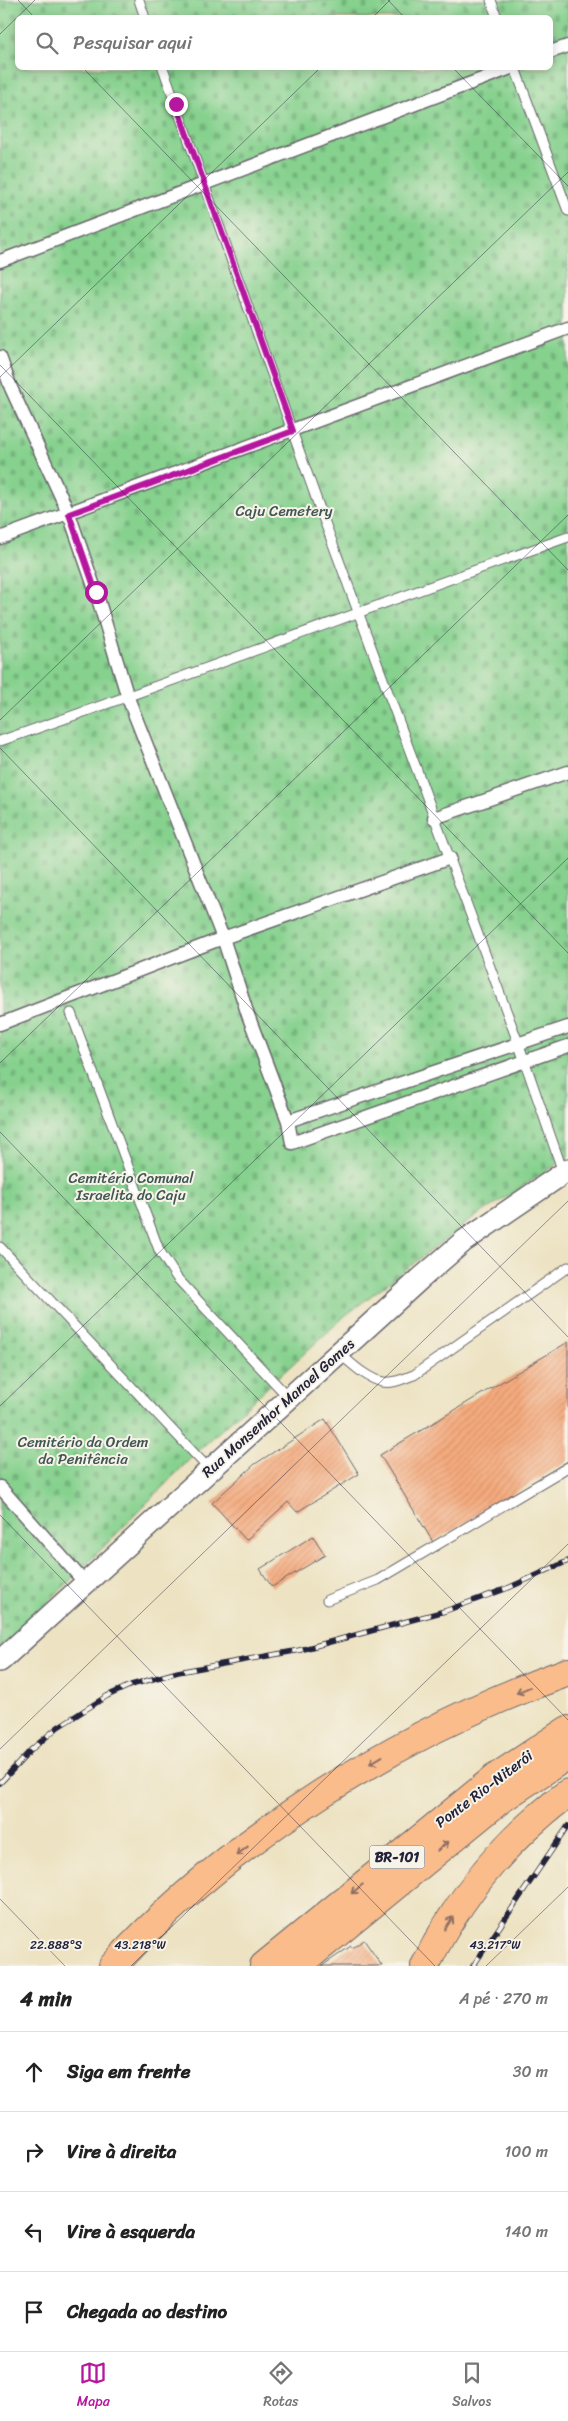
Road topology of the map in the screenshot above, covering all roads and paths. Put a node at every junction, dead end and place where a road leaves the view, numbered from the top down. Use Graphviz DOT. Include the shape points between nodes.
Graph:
graph roads {
  1 [pos="139,0"];
  2 [pos="491,0"];
  3 [pos="144,15"];
  4 [pos="496,15"];
  5 [pos="568,46"];
  6 [pos="553,51"];
  7 [pos="164,70"];
  8 [pos="506,70"];
  9 [pos="516,70"];
  10 [pos="205,184"];
  11 [pos="568,211"];
  12 [pos="0,261"];
  13 [pos="568,328"];
  14 [pos="0,357"];
  15 [pos="293,431"];
  16 [pos="69,514"];
  17 [pos="568,537"];
  18 [pos="0,538"];
  19 [pos="359,613"];
  20 [pos="128,698"];
  21 [pos="0,741"];
  22 [pos="568,772"];
  23 [pos="434,818"];
  24 [pos="450,858"];
  25 [pos="223,938"];
  26 [pos="71,1013"];
  27 [pos="0,1024"];
  28 [pos="568,1027"];
  29 [pos="519,1045"];
  30 [pos="568,1046"];
  31 [pos="525,1062"];
  32 [pos="288,1121"];
  33 [pos="566,1171"];
  34 [pos="0,1247"];
  35 [pos="568,1266"];
  36 [pos="338,1353"];
  37 [pos="289,1399"];
  38 [pos="568,1467"];
  39 [pos="209,1469"];
  40 [pos="0,1487"];
  41 [pos="86,1584"];
  42 [pos="327,1600"];
  43 [pos="0,1661"];
  44 [pos="568,1672"];
  45 [pos="568,1730"];
  46 [pos="568,1755"];
  47 [pos="568,1793"];
  48 [pos="113,1966"];
  49 [pos="264,1966"];
  50 [pos="297,1966"];
  51 [pos="425,1966"];
  1 -- 3 [label="lane"];
  2 -- 4 [label="lane"];
  5 -- 6 [label="street"];
  7 -- 10 [label="lane"];
  8 -- 10 [label="street"];
  9 -- 11 [label="lane"];
  10 -- 12 [label="street"];
  10 -- 15 [label="lane"];
  13 -- 15 [label="street"];
  14 -- 16 [label="street"];
  15 -- 16 [label="street"];
  15 -- 19 [label="lane"];
  16 -- 18 [label="street"];
  16 -- 20 [label="street"];
  17 -- 19 [label="lane"];
  19 -- 20 [label="lane"];
  19 -- 23 [label="lane"];
  20 -- 21 [label="lane"];
  20 -- 25 [label="street"];
  22 -- 23 [label="street"];
  23 -- 24 [label="lane"];
  24 -- 25 [label="street"];
  24 -- 29 [label="lane"];
  25 -- 27 [label="street"];
  25 -- 32 [label="street"];
  26 -- 37 [label="lane" via="158,1250 178,1278"];
  28 -- 29 [label="street"];
  29 -- 31 [label="lane"];
  29 -- 32 [label="street"];
  30 -- 31 [label="street"];
  31 -- 32 [label="street" via="292,1144"];
  31 -- 33 [label="lane"];
  33 -- 36 [label="street, Rua Monsenhor Manoel Gomes" via="464,1241"];
  34 -- 39 [label="lane"];
  35 -- 36 [label="lane" via="414,1375 383,1382 358,1370"];
  36 -- 37 [label="street, Rua Monsenhor Manoel Gomes"];
  37 -- 39 [label="street, Rua Monsenhor Manoel Gomes"];
  38 -- 42 [label="lane" via="378,1580"];
  39 -- 41 [label="street, Rua Monsenhor Manoel Gomes"];
  40 -- 41 [label="street"];
  41 -- 43 [label="street, Rua Monsenhor Manoel Gomes"];
  44 -- 48 [label="highway, one-way" via="442,1726 343,1780 291,1814 196,1887"];
  45 -- 49 [label="highway, Ponte Rio-Niterói / BR-101, one-way" via="495,1778"];
  50 -- 46 [label="highway, Ponte Rio-Niterói / BR-101, one-way" via="501,1799"];
  51 -- 47 [label="highway, one-way" via="458,1908 494,1861 535,1819"];
}
